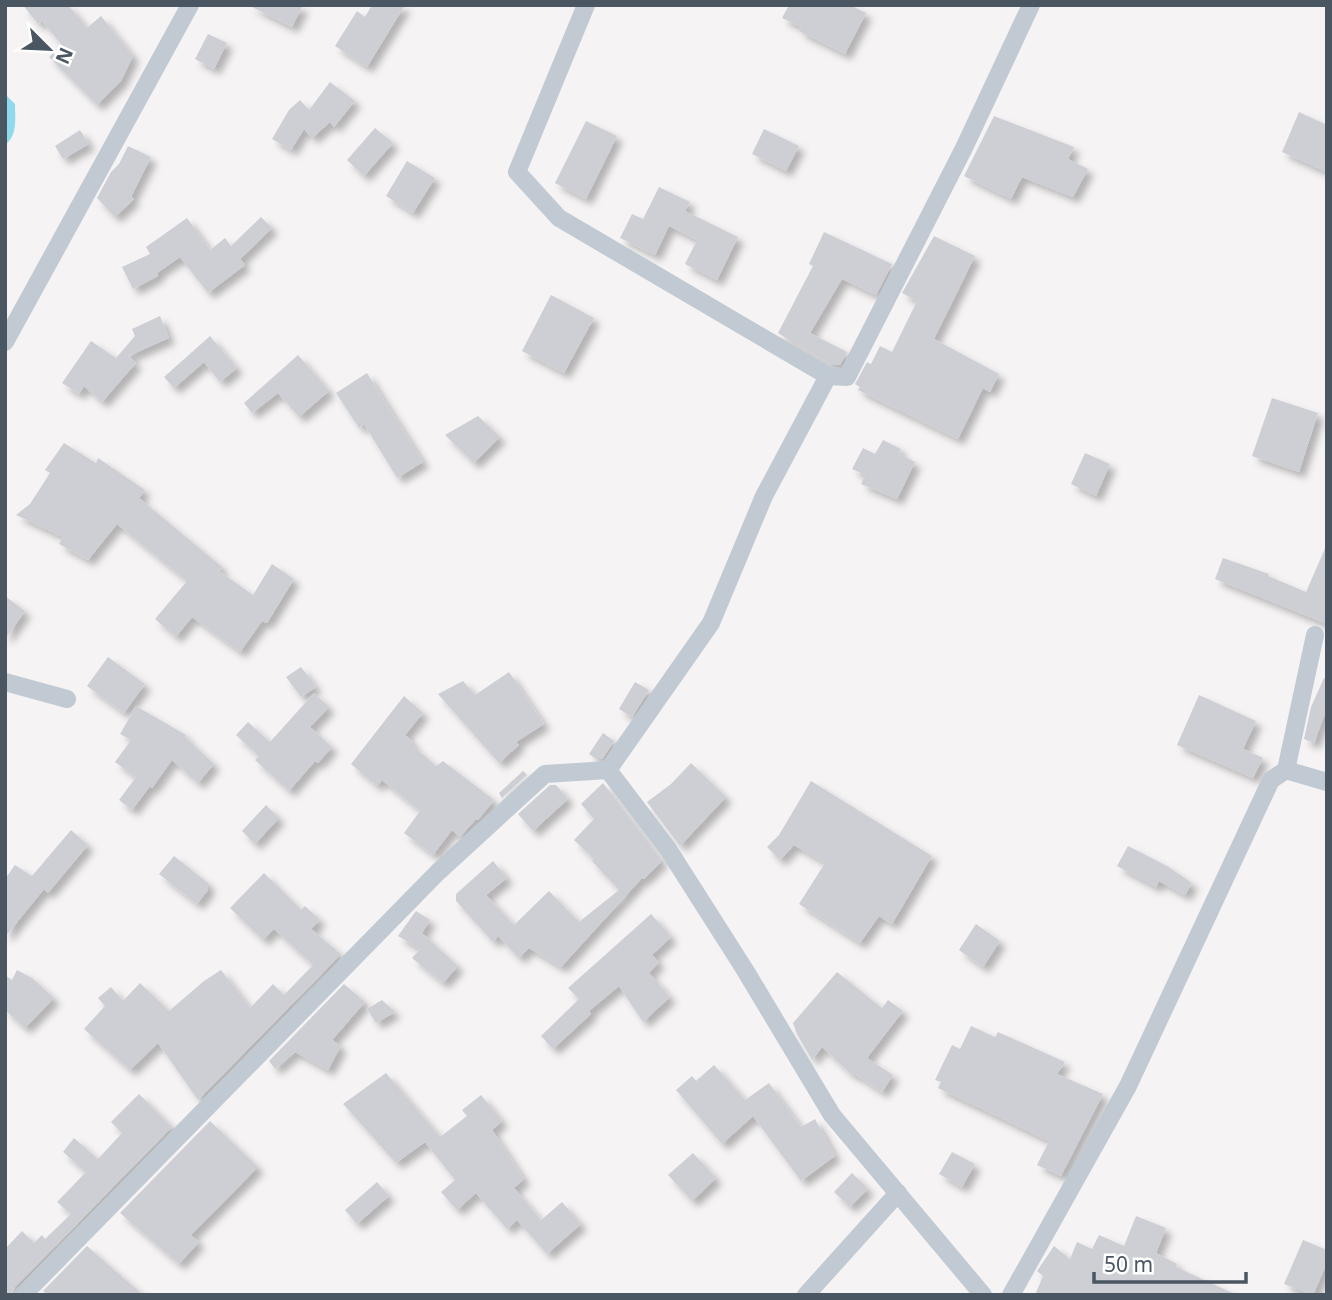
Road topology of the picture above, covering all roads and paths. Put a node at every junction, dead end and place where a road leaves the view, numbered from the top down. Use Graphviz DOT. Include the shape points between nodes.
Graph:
graph roads {
  1 [pos="190,5"];
  2 [pos="586,5"];
  3 [pos="1031,5"];
  4 [pos="5,342"];
  5 [pos="828,376"];
  6 [pos="1315,635"];
  7 [pos="5,682"];
  8 [pos="67,699"];
  9 [pos="608,770"];
  10 [pos="1286,770"];
  11 [pos="1327,782"];
  12 [pos="898,1194"];
  13 [pos="23,1295"];
  14 [pos="806,1295"];
  15 [pos="983,1295"];
  16 [pos="1011,1295"];
  1 -- 4 [label="street"];
  2 -- 5 [label="street" via="517,172 559,218"];
  3 -- 5 [label="street" via="847,377"];
  5 -- 9 [label="street" via="764,496 711,623"];
  6 -- 10 [label="street"];
  7 -- 8 [label="street"];
  9 -- 12 [label="street" via="668,849 832,1115"];
  9 -- 13 [label="street" via="545,774 438,872"];
  10 -- 11 [label="street"];
  10 -- 16 [label="street" via="1271,780 1128,1086"];
  12 -- 14 [label="street"];
  12 -- 15 [label="street"];
}
